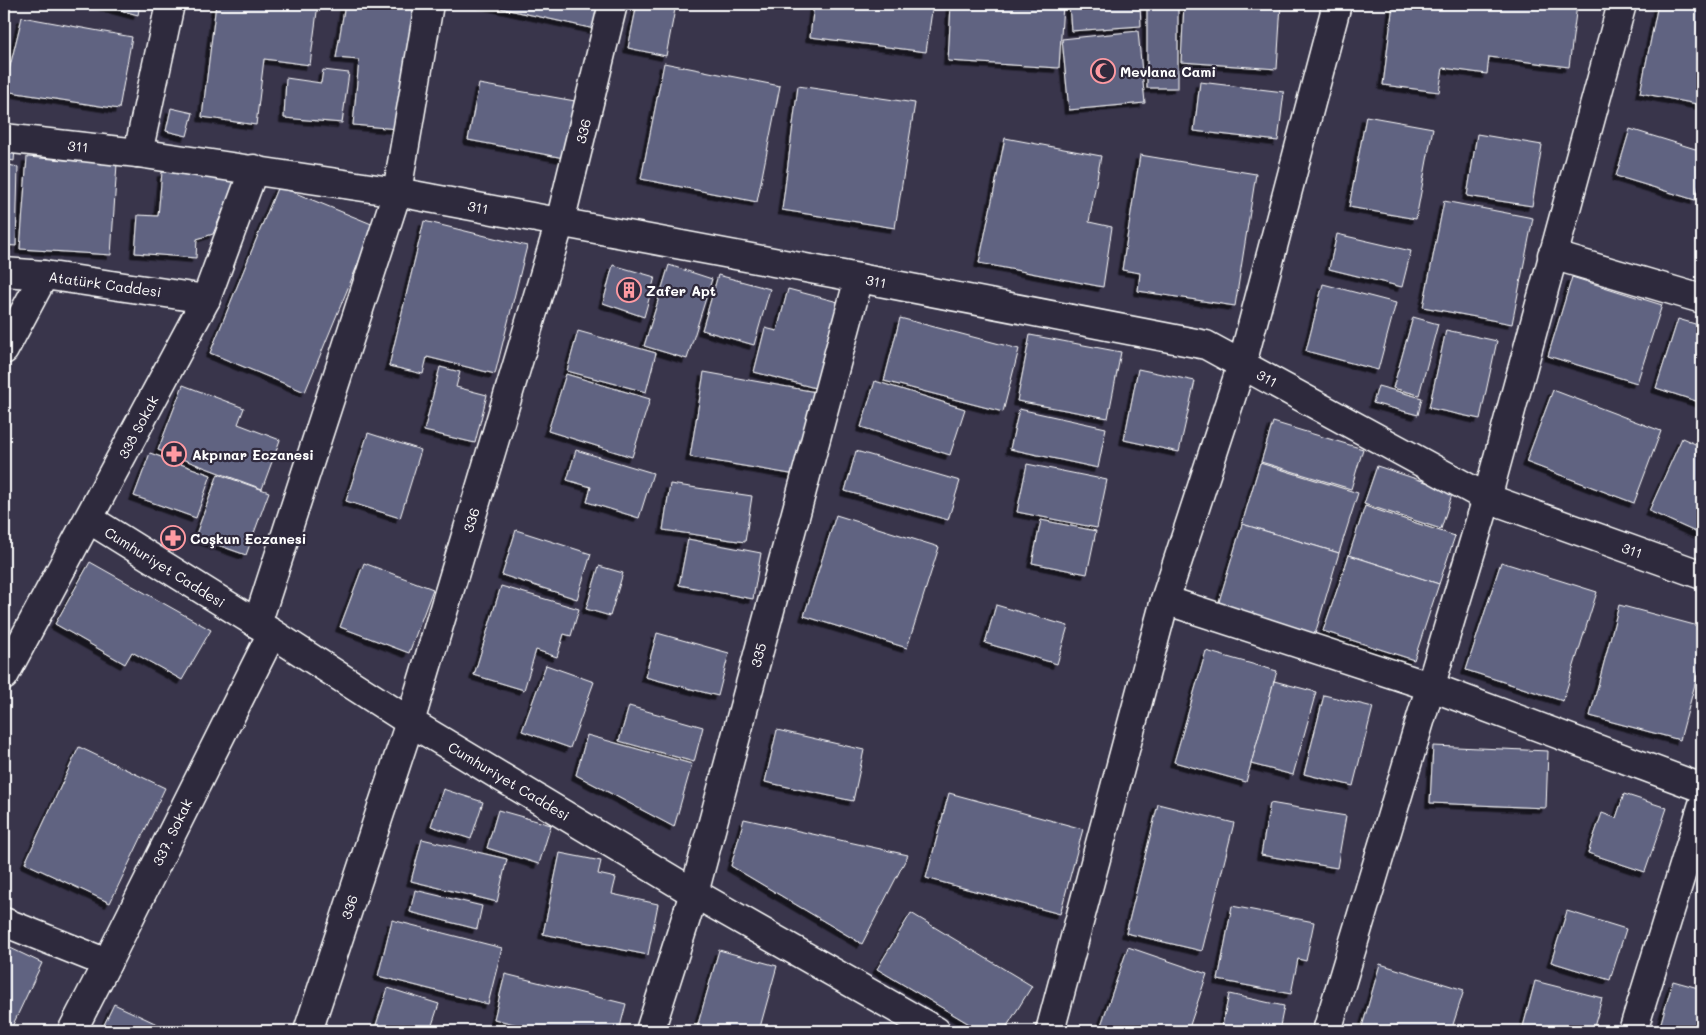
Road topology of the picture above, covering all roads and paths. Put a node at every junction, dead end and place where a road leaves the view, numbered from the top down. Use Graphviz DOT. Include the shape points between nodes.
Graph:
graph roads {
  1 [pos="170,4"];
  2 [pos="429,4"];
  3 [pos="613,4"];
  4 [pos="1337,4"];
  5 [pos="1622,4"];
  6 [pos="4,138"];
  7 [pos="138,153"];
  8 [pos="254,169"];
  9 [pos="397,192"];
  10 [pos="560,222"];
  11 [pos="1552,255"];
  12 [pos="4,272"];
  13 [pos="44,275"];
  14 [pos="859,278"];
  15 [pos="206,299"];
  16 [pos="1702,299"];
  17 [pos="4,350"];
  18 [pos="1242,364"];
  19 [pos="1487,498"];
  20 [pos="89,519"];
  21 [pos="1702,575"];
  22 [pos="1165,600"];
  23 [pos="264,628"];
  24 [pos="4,676"];
  25 [pos="1429,686"];
  26 [pos="410,722"];
  27 [pos="1702,788"];
  28 [pos="1702,807"];
  29 [pos="694,893"];
  30 [pos="4,922"];
  31 [pos="107,964"];
  32 [pos="72,1031"];
  33 [pos="308,1031"];
  34 [pos="650,1031"];
  35 [pos="936,1031"];
  36 [pos="1050,1031"];
  37 [pos="1327,1031"];
  38 [pos="1633,1031"];
  1 -- 7 [label="street"];
  2 -- 9 [label="street, 337. Sokak"];
  3 -- 10 [label="street, 336"];
  4 -- 18 [label="street"];
  5 -- 11 [label="street"];
  6 -- 7 [label="street, 311"];
  7 -- 8 [label="street, 311"];
  8 -- 9 [label="street, 311"];
  8 -- 15 [label="street, 338 Sokak"];
  9 -- 10 [label="street, 311"];
  9 -- 23 [label="street, 337. Sokak"];
  10 -- 14 [label="street, 311"];
  10 -- 26 [label="street, 336"];
  11 -- 16 [label="street"];
  11 -- 19 [label="street"];
  12 -- 13 [label="street, Atatürk Caddesi"];
  13 -- 15 [label="street, Atatürk Caddesi"];
  13 -- 17 [label="street"];
  14 -- 18 [label="street, 311" via="1206,345"];
  14 -- 29 [label="street, 335"];
  15 -- 20 [label="street, 338 Sokak"];
  18 -- 19 [label="street, 311"];
  18 -- 22 [label="street"];
  19 -- 21 [label="street, 311"];
  19 -- 25 [label="street"];
  20 -- 23 [label="street, Cumhuriyet Caddesi"];
  20 -- 24 [label="street, 338 Sokak"];
  22 -- 25 [label="street"];
  22 -- 36 [label="street"];
  23 -- 26 [label="street, Cumhuriyet Caddesi"];
  23 -- 31 [label="street, 337. Sokak"];
  25 -- 27 [label="street"];
  25 -- 37 [label="street"];
  26 -- 29 [label="street, Cumhuriyet Caddesi"];
  26 -- 33 [label="street, 336"];
  28 -- 38 [label="street"];
  29 -- 34 [label="street, 335"];
  29 -- 35 [label="street, Cumhuriyet Caddesi"];
  30 -- 31 [label="street"];
  31 -- 32 [label="street, 337. Sokak"];
}
